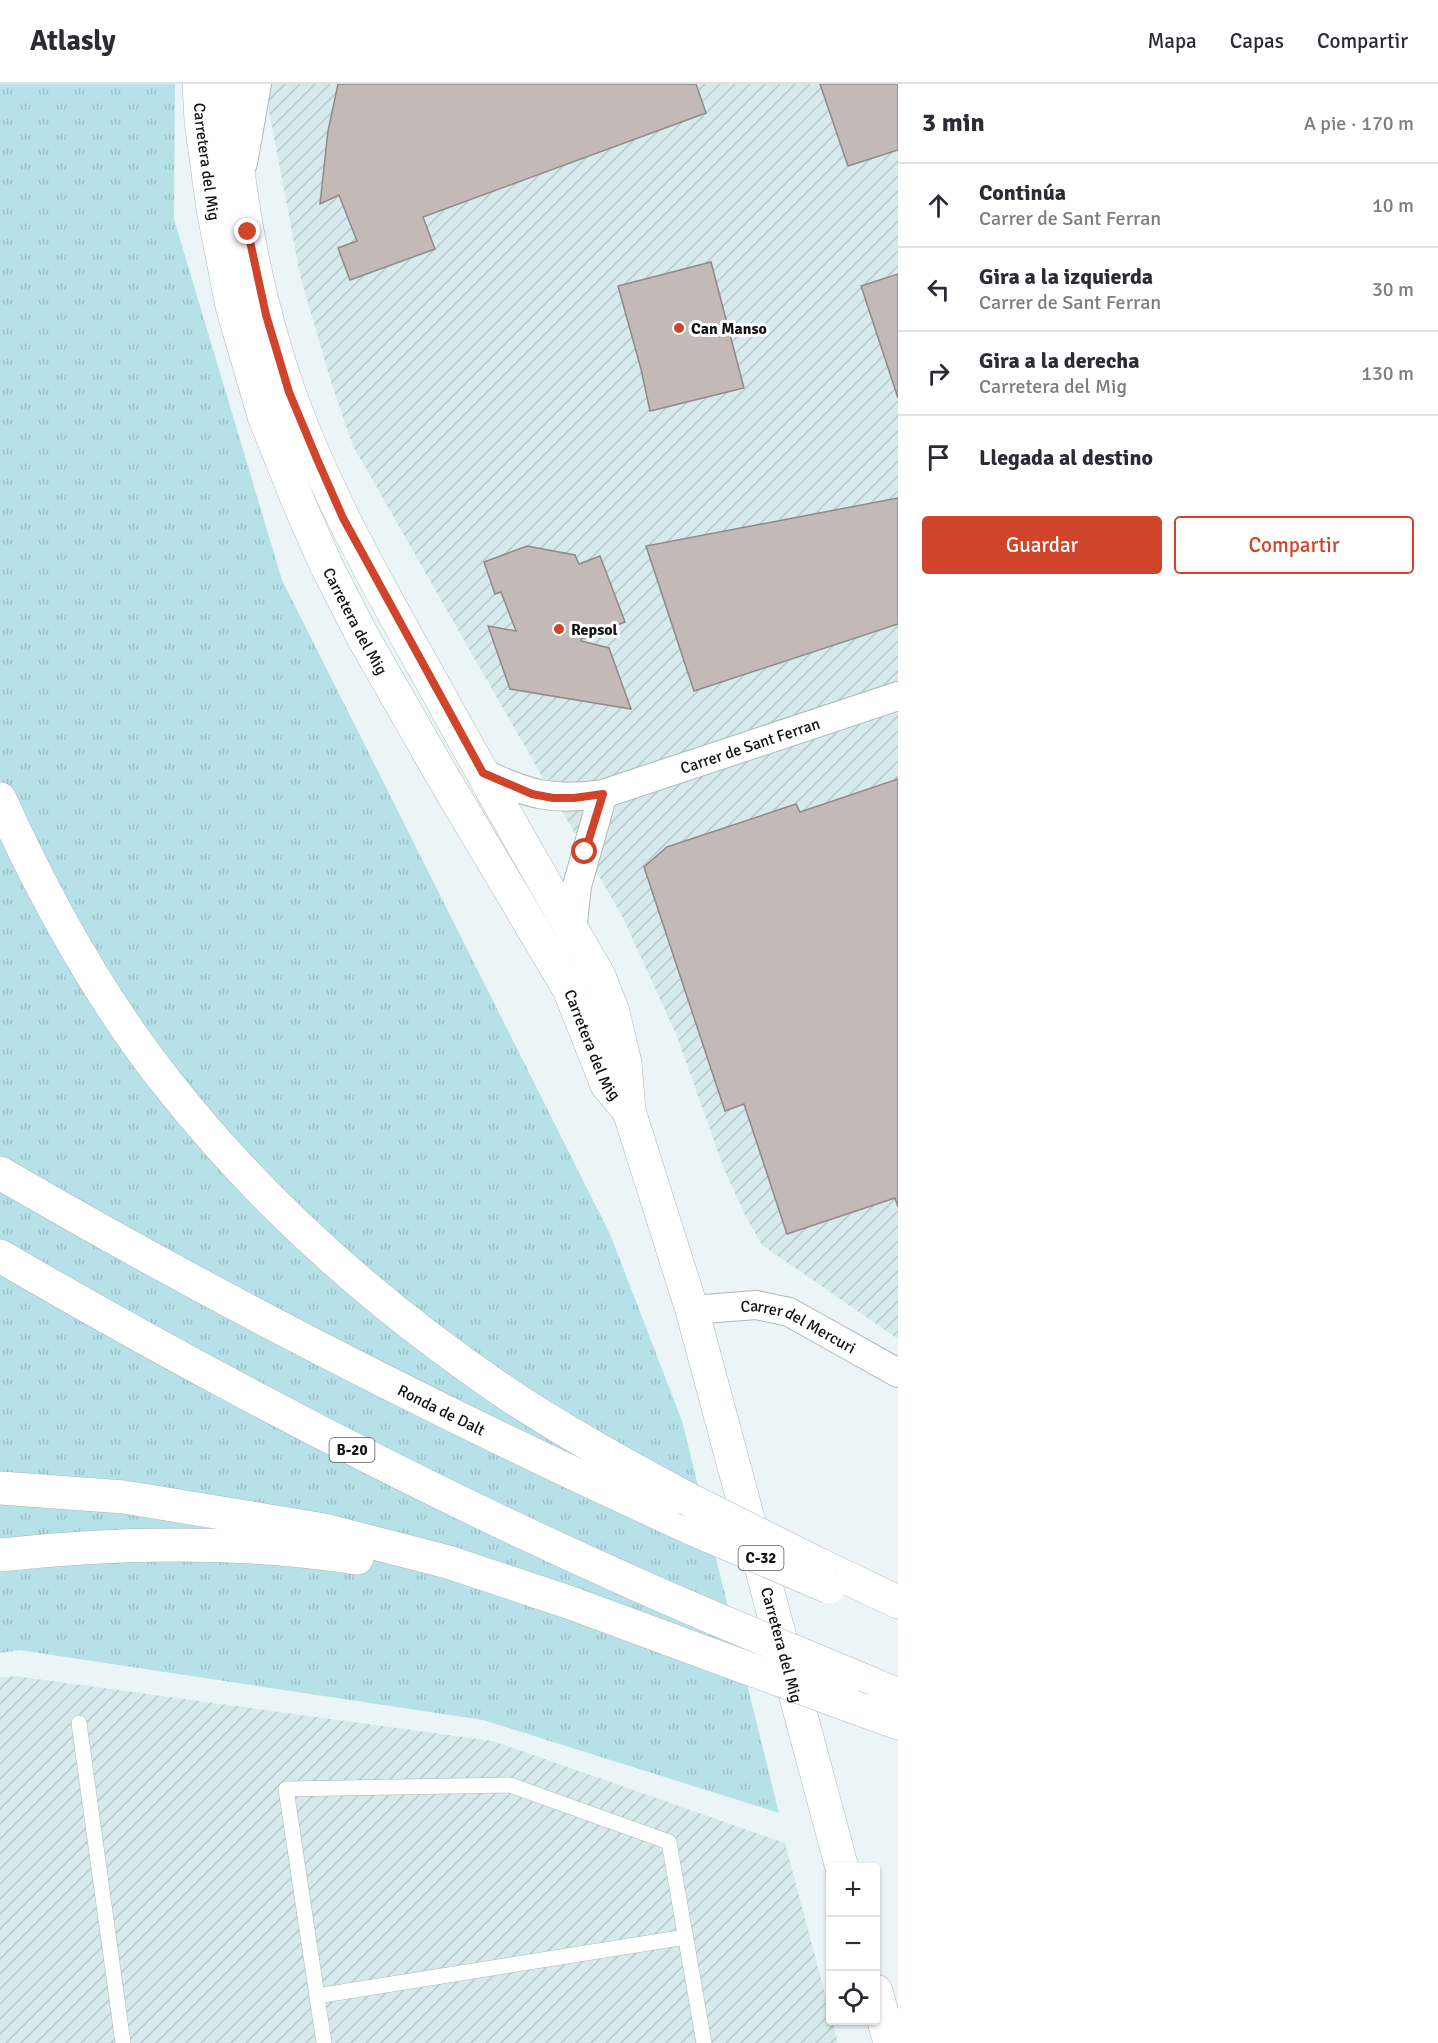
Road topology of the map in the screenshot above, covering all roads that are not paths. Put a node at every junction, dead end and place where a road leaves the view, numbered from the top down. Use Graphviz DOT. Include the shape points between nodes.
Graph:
graph roads {
  1 [pos="199,84"];
  2 [pos="230,84"];
  3 [pos="257,84"];
  4 [pos="241,180"];
  5 [pos="898,696"];
  6 [pos="483,773"];
  7 [pos="603,794"];
  8 [pos="0,799"];
  9 [pos="571,928"];
  10 [pos="570,989"];
  11 [pos="629,1111"];
  12 [pos="0,1173"];
  13 [pos="0,1256"];
  14 [pos="692,1310"];
  15 [pos="898,1373"];
  16 [pos="0,1488"];
  17 [pos="689,1513"];
  18 [pos="0,1555"];
  19 [pos="824,1576"];
  20 [pos="898,1602"];
  21 [pos="898,1615"];
  22 [pos="649,1633"];
  23 [pos="898,1695"];
  24 [pos="79,1723"];
  25 [pos="898,1723"];
  26 [pos="841,1863"];
  27 [pos="686,1937"];
  28 [pos="317,1996"];
  29 [pos="880,2006"];
  30 [pos="123,2043"];
  31 [pos="324,2043"];
  32 [pos="704,2043"];
  33 [pos="890,2043"];
  1 -- 10 [label="main road, Carretera del Mig" via="213,209 232,306 264,417 298,501 363,637"];
  2 -- 4 [label="main road, Carretera del Mig"];
  3 -- 4 [label="street"];
  4 -- 6 [label="main road, Carretera del Mig" via="266,315 289,392 343,518"];
  5 -- 7 [label="street, Carrer de Sant Ferran"];
  6 -- 7 [label="street, Carrer de Sant Ferran" via="532,794 553,798"];
  6 -- 9 [label="main road, Carretera del Mig"];
  7 -- 9 [label="street" via="577,886"];
  8 -- 17 [label="main road" via="42,888 133,1037 206,1130 290,1220 373,1294 457,1359"];
  9 -- 10 [label="street"];
  9 -- 11 [label="main road, Carretera del Mig" via="599,976 613,1012 625,1063"];
  10 -- 11 [label="main road, Carretera del Mig" via="607,1085"];
  11 -- 14 [label="main road, Carretera del Mig"];
  12 -- 17 [label="main road, Ronda de Dalt" via="306,1342 525,1452"];
  13 -- 23 [label="main road, B-20, bridge" via="169,1353 343,1445 566,1554"];
  14 -- 15 [label="street, Carrer del Mercuri" via="756,1305 789,1312"];
  14 -- 26 [label="main road, Carretera del Mig"];
  16 -- 22 [label="main road" via="124,1497 324,1530 448,1562"];
  17 -- 19 [label="main road, Ronda de Dalt / C-32, bridge"];
  18 -- 22 [label="main road" via="100,1546 167,1545 320,1552 445,1575"];
  19 -- 20 [label="main road"];
  19 -- 21 [label="main road, Ronda de Dalt / C-32"];
  22 -- 25 [label="main road, bridge"];
  24 -- 30 [label="lane"];
  27 -- 28 [label="lane"];
  27 -- 28 [label="lane" via="669,1842 510,1785 286,1789"];
  27 -- 32 [label="lane"];
  28 -- 31 [label="lane"];
  29 -- 33 [label="main road"];
}
